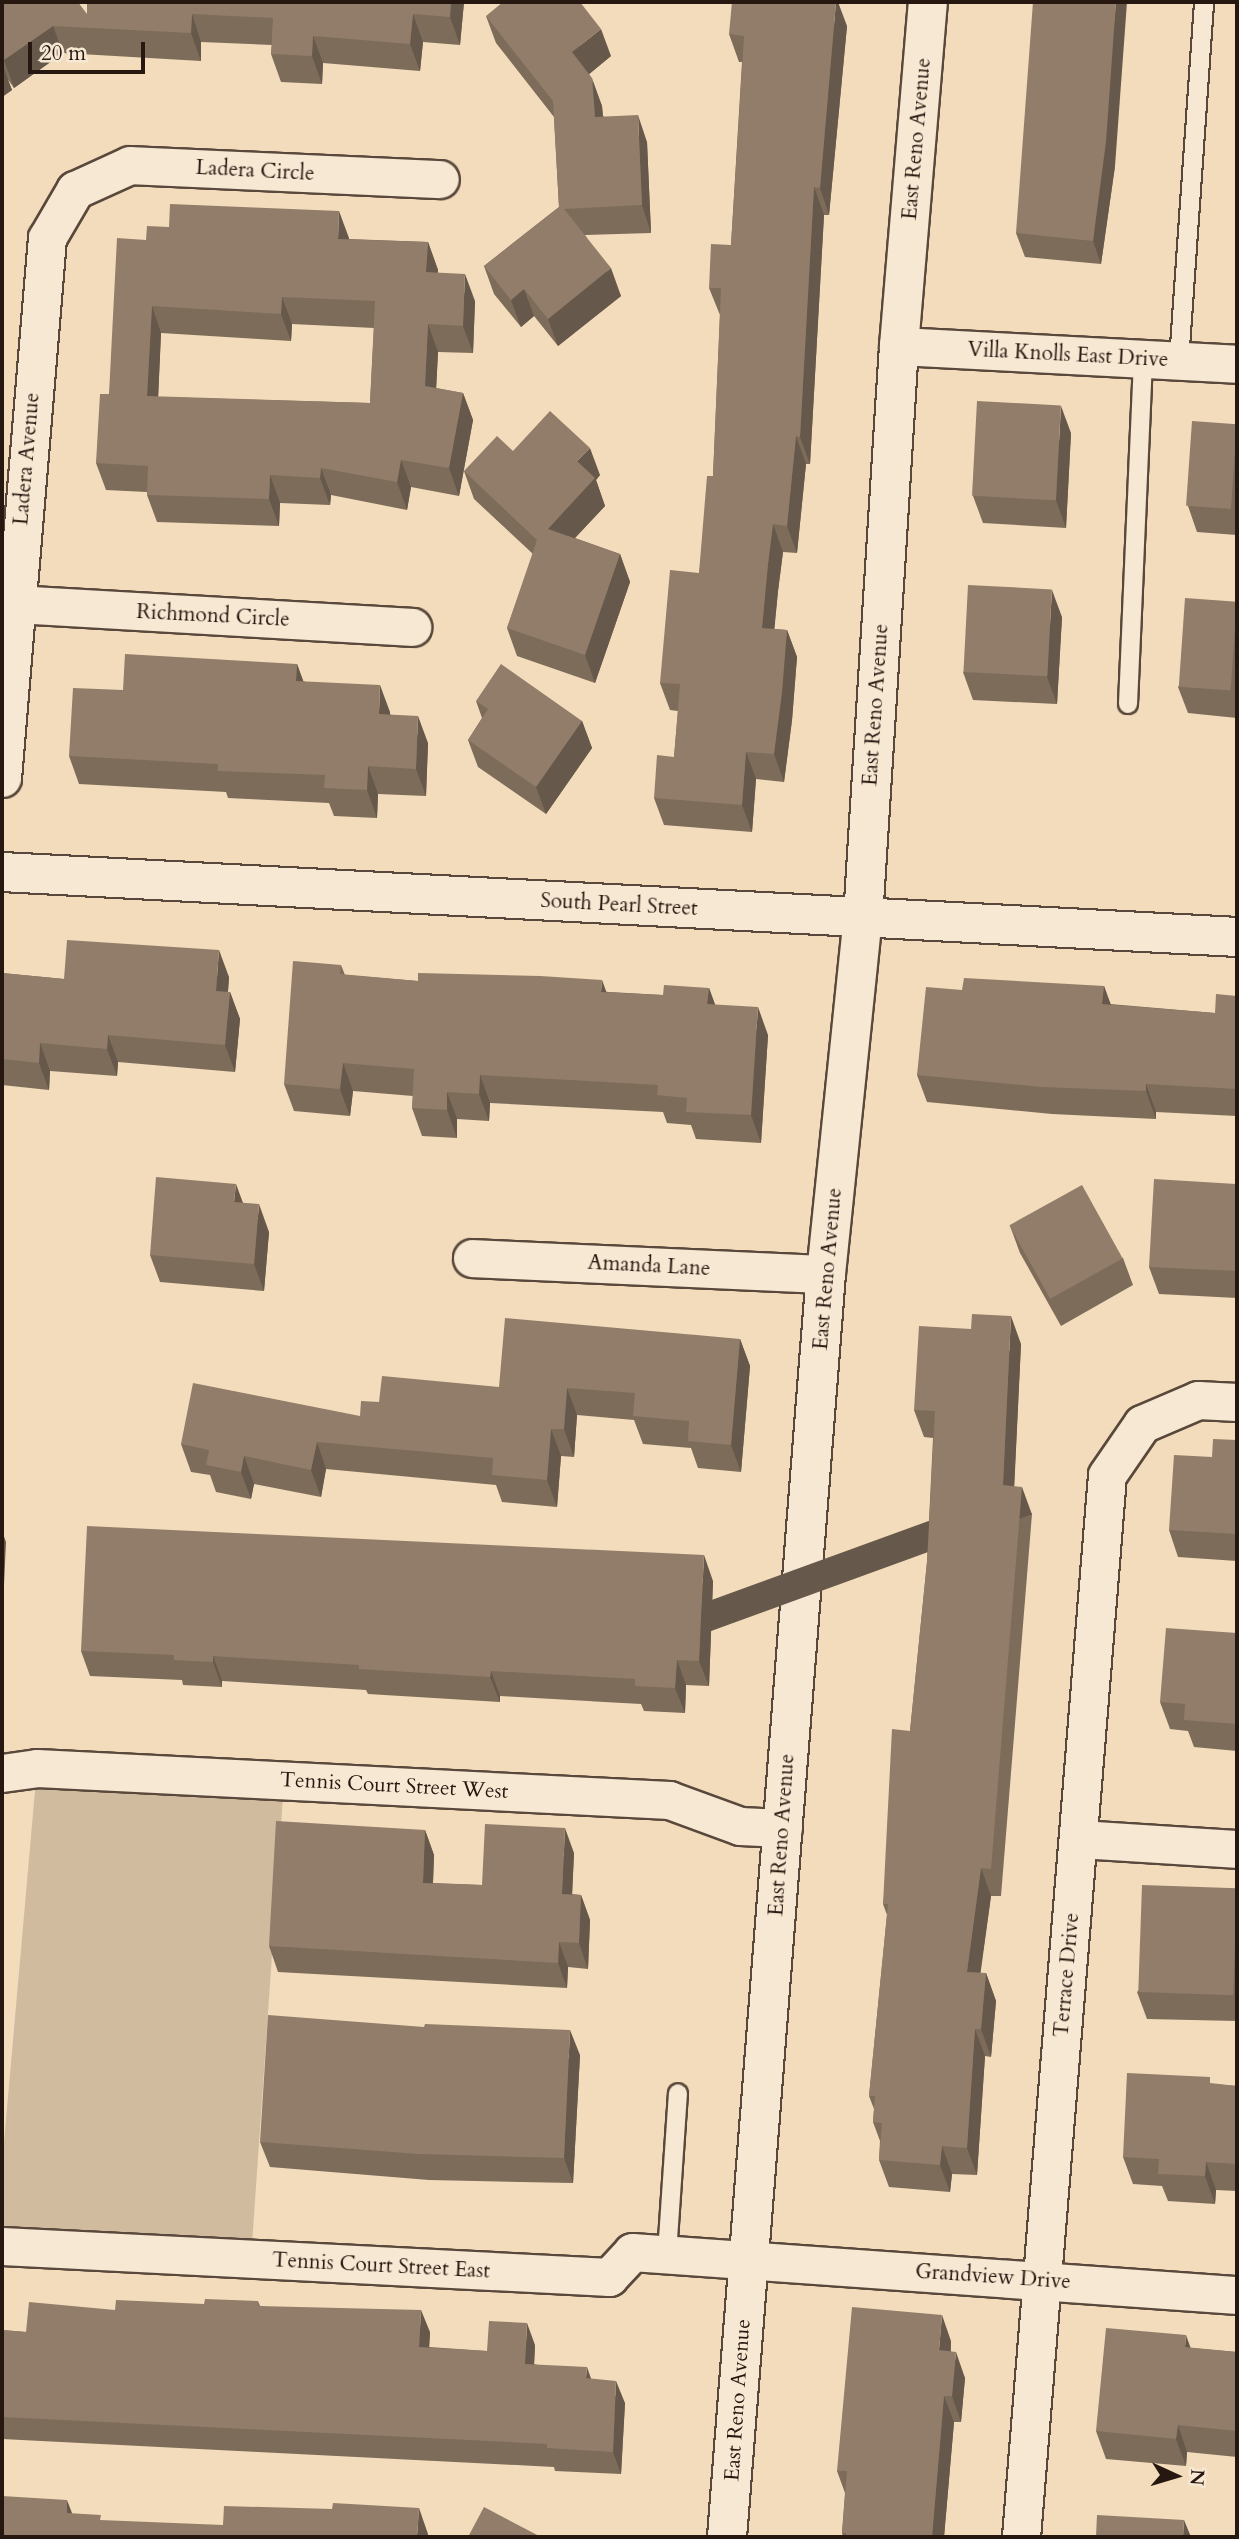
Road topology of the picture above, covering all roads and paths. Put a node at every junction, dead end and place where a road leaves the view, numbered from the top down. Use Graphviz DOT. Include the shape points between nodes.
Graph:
graph roads {
  1 [pos="929,2"];
  2 [pos="1204,2"];
  3 [pos="440,180"];
  4 [pos="75,190"];
  5 [pos="899,346"];
  6 [pos="1143,359"];
  7 [pos="1179,361"];
  8 [pos="1237,364"];
  9 [pos="14,604"];
  10 [pos="412,627"];
  11 [pos="1128,704"];
  12 [pos="2,778"];
  13 [pos="2,872"];
  14 [pos="863,918"];
  15 [pos="1237,937"];
  16 [pos="472,1258"];
  17 [pos="826,1274"];
  18 [pos="1237,1402"];
  19 [pos="2,1773"];
  20 [pos="783,1828"];
  21 [pos="1078,1839"];
  22 [pos="1237,1849"];
  23 [pos="678,2093"];
  24 [pos="2,2246"];
  25 [pos="667,2254"];
  26 [pos="749,2259"];
  27 [pos="1042,2281"];
  28 [pos="1237,2295"];
  29 [pos="727,2537"];
  30 [pos="1021,2537"];
  1 -- 5 [label="street, East Reno Avenue"];
  2 -- 7 [label="lane"];
  3 -- 4 [label="street, Ladera Circle" via="130,165"];
  4 -- 9 [label="street, Ladera Avenue" via="47,238"];
  5 -- 6 [label="street, Villa Knolls East Drive"];
  5 -- 14 [label="street, East Reno Avenue"];
  6 -- 7 [label="street, Villa Knolls East Drive"];
  6 -- 11 [label="lane"];
  7 -- 8 [label="street, Villa Knolls East Drive"];
  9 -- 10 [label="street, Richmond Circle"];
  9 -- 12 [label="street, Ladera Avenue"];
  13 -- 14 [label="street, South Pearl Street"];
  14 -- 15 [label="street, South Pearl Street"];
  14 -- 17 [label="street, East Reno Avenue"];
  16 -- 17 [label="street, Amanda Lane"];
  17 -- 20 [label="street, East Reno Avenue"];
  18 -- 21 [label="street, Terrace Drive" via="1198,1400 1142,1424 1107,1475"];
  19 -- 20 [label="street, Tennis Court Street West" via="37,1768 669,1800 740,1826"];
  20 -- 26 [label="street, East Reno Avenue"];
  21 -- 22 [label="street"];
  21 -- 27 [label="street, Terrace Drive"];
  23 -- 25 [label="lane"];
  24 -- 25 [label="street, Tennis Court Street East" via="609,2277 632,2252"];
  25 -- 26 [label="street, Tennis Court Street East"];
  26 -- 27 [label="street, Grandview Drive"];
  26 -- 29 [label="street, East Reno Avenue"];
  27 -- 28 [label="street, Grandview Drive"];
  27 -- 30 [label="street, Terrace Drive"];
}
